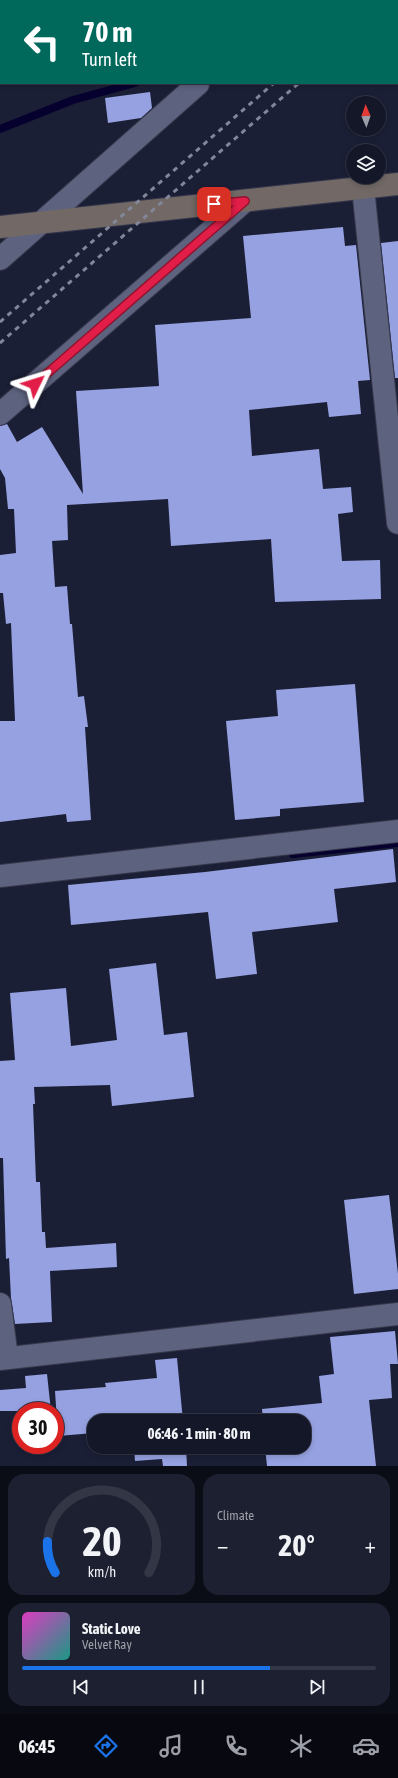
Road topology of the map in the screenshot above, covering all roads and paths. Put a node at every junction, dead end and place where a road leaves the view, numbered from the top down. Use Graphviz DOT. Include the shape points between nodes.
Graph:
graph roads {
  1 [pos="198,84"];
  2 [pos="398,184"];
  3 [pos="363,188"];
  4 [pos="245,201"];
  5 [pos="43,223"];
  6 [pos="0,228"];
  7 [pos="0,259"];
  8 [pos="0,414"];
  9 [pos="398,523"];
  10 [pos="398,831"];
  11 [pos="0,876"];
  12 [pos="0,1304"];
  13 [pos="398,1314"];
  14 [pos="3,1359"];
  1 -- 5 [label="street"];
  2 -- 3 [label="street"];
  3 -- 4 [label="street"];
  3 -- 9 [label="street"];
  4 -- 5 [label="street"];
  4 -- 8 [label="street"];
  5 -- 6 [label="street"];
  5 -- 7 [label="street"];
  10 -- 11 [label="street"];
  12 -- 14 [label="street"];
  13 -- 14 [label="street"];
}
